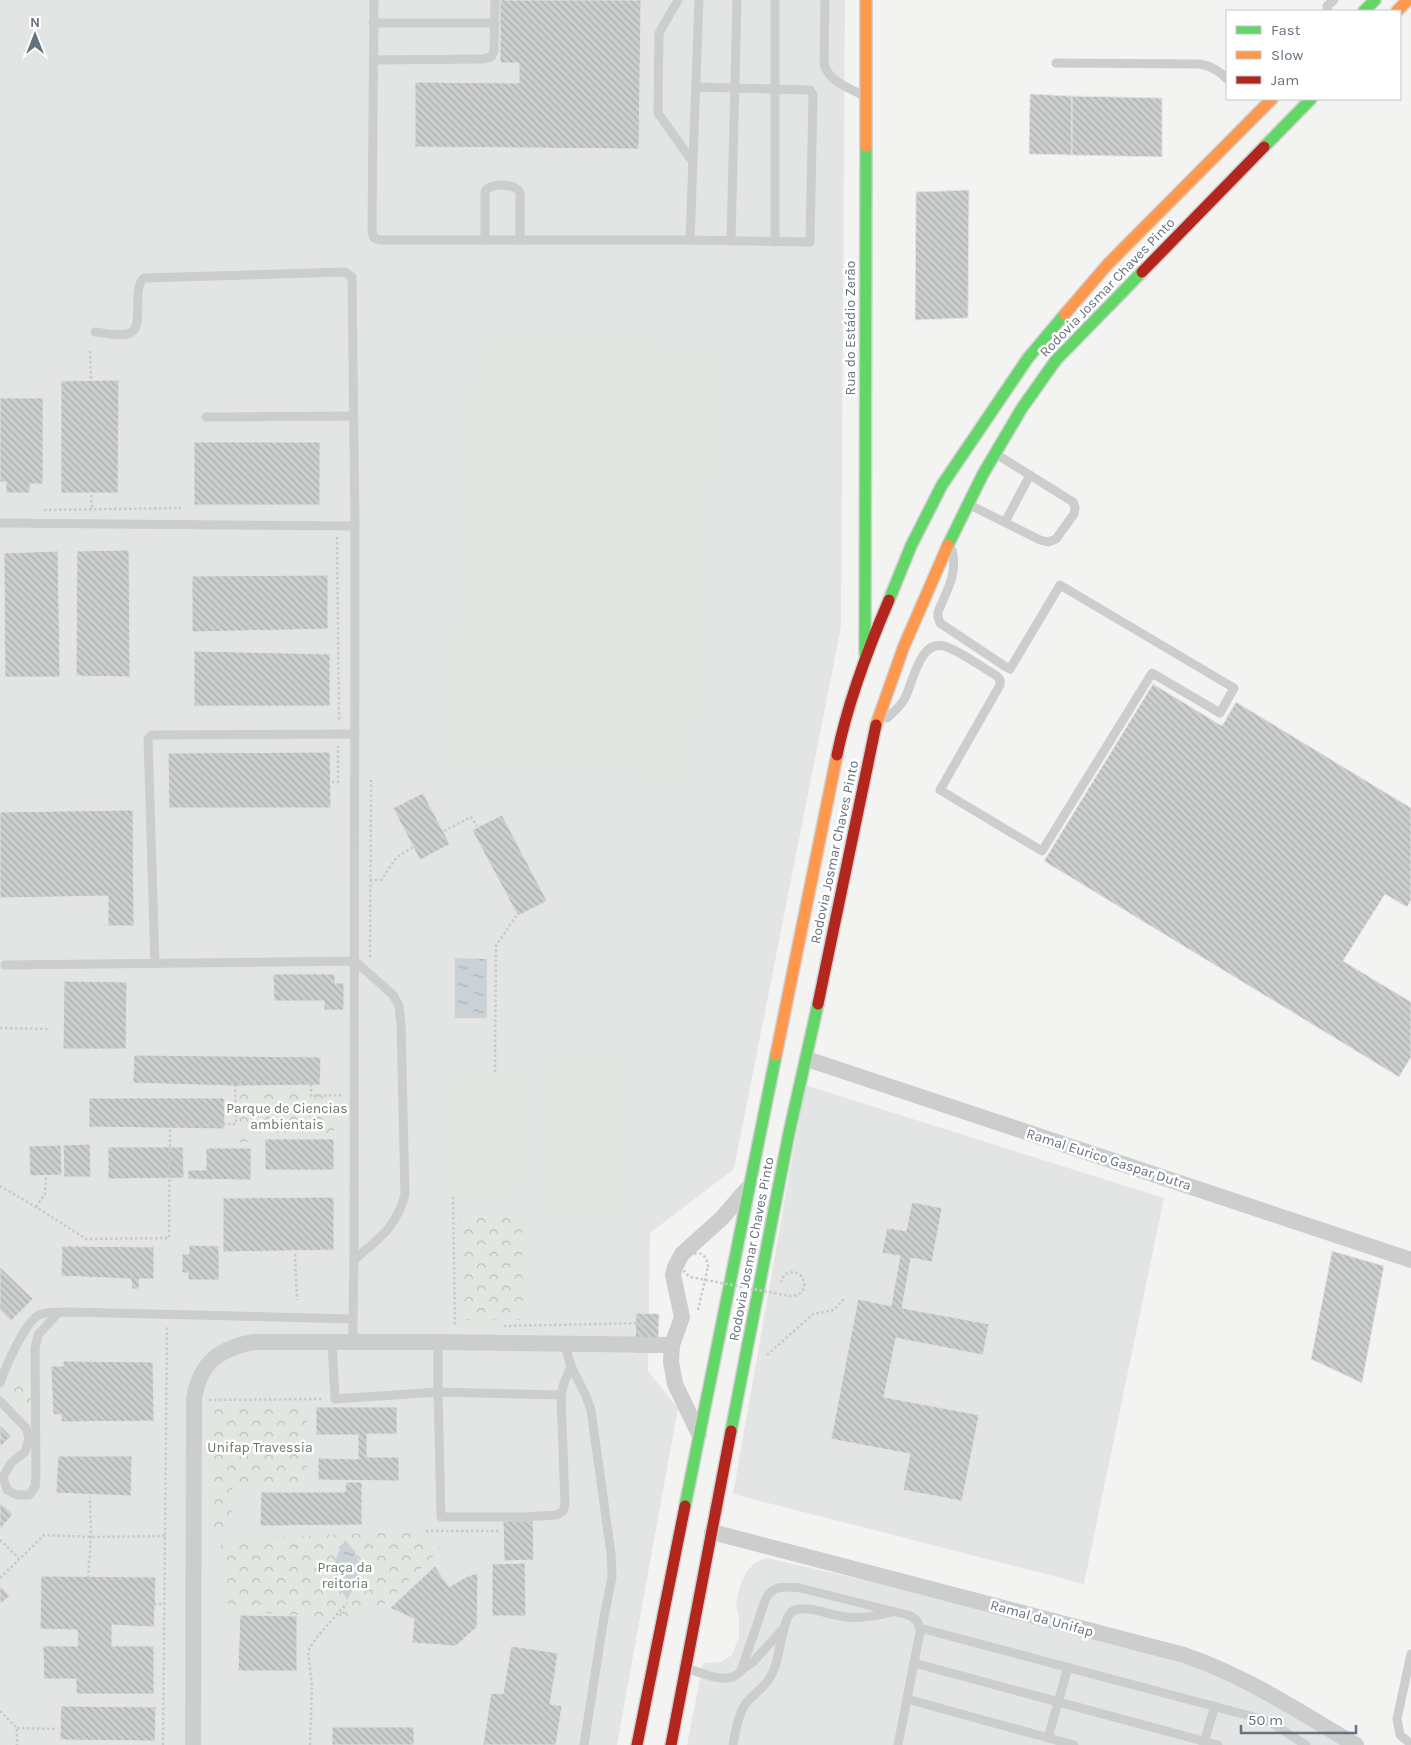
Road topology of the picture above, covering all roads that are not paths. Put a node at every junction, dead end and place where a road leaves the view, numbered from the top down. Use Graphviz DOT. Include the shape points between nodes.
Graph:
graph roads {
  1 [pos="374,0"];
  2 [pos="495,0"];
  3 [pos="678,0"];
  4 [pos="700,0"];
  5 [pos="737,0"];
  6 [pos="775,0"];
  7 [pos="825,0"];
  8 [pos="866,0"];
  9 [pos="1375,0"];
  10 [pos="1408,0"];
  11 [pos="1365,10"];
  12 [pos="1398,10"];
  13 [pos="495,22"];
  14 [pos="374,23"];
  15 [pos="373,60"];
  16 [pos="1056,63"];
  17 [pos="1226,78"];
  18 [pos="696,87"];
  19 [pos="734,88"];
  20 [pos="775,88"];
  21 [pos="866,98"];
  22 [pos="1270,100"];
  23 [pos="1311,100"];
  24 [pos="692,162"];
  25 [pos="485,240"];
  26 [pos="520,240"];
  27 [pos="690,240"];
  28 [pos="731,240"];
  29 [pos="775,242"];
  30 [pos="95,332"];
  31 [pos="353,416"];
  32 [pos="206,417"];
  33 [pos="995,454"];
  34 [pos="1030,475"];
  35 [pos="968,504"];
  36 [pos="1005,522"];
  37 [pos="0,523"];
  38 [pos="356,526"];
  39 [pos="950,540"];
  40 [pos="865,656"];
  41 [pos="875,730"];
  42 [pos="355,734"];
  43 [pos="355,960"];
  44 [pos="155,964"];
  45 [pos="5,965"];
  46 [pos="806,1059"];
  47 [pos="752,1183"];
  48 [pos="354,1260"];
  49 [pos="1411,1260"];
  50 [pos="58,1313"];
  51 [pos="353,1319"];
  52 [pos="353,1342"];
  53 [pos="438,1342"];
  54 [pos="564,1342"];
  55 [pos="332,1343"];
  56 [pos="672,1345"];
  57 [pos="571,1366"];
  58 [pos="0,1383"];
  59 [pos="438,1392"];
  60 [pos="561,1395"];
  61 [pos="0,1401"];
  62 [pos="700,1437"];
  63 [pos="712,1532"];
  64 [pos="894,1611"];
  65 [pos="785,1627"];
  66 [pos="920,1628"];
  67 [pos="1411,1654"];
  68 [pos="914,1663"];
  69 [pos="1068,1667"];
  70 [pos="686,1668"];
  71 [pos="741,1671"];
  72 [pos="907,1699"];
  73 [pos="1059,1702"];
  74 [pos="1215,1706"];
  75 [pos="1048,1738"];
  76 [pos="1204,1743"];
  77 [pos="1411,1744"];
  78 [pos="193,1745"];
  79 [pos="584,1745"];
  80 [pos="637,1745"];
  81 [pos="671,1745"];
  82 [pos="733,1745"];
  83 [pos="898,1745"];
  84 [pos="1074,1745"];
  85 [pos="1218,1745"];
  86 [pos="1306,1745"];
  87 [pos="1356,1745"];
  1 -- 14 [label="lane"];
  2 -- 13 [label="lane"];
  3 -- 24 [label="lane" via="659,33 658,113"];
  4 -- 18 [label="lane"];
  5 -- 19 [label="lane"];
  6 -- 20 [label="lane"];
  7 -- 21 [label="lane" via="826,71"];
  8 -- 21 [label="main road, Rua do Estádio Zerão"];
  9 -- 11 [label="main road"];
  10 -- 12 [label="main road"];
  13 -- 14 [label="lane"];
  13 -- 15 [label="lane" via="491,57"];
  14 -- 15 [label="lane"];
  15 -- 25 [label="lane" via="374,238"];
  16 -- 17 [label="lane" via="1200,64 1220,71"];
  18 -- 19 [label="lane"];
  18 -- 24 [label="lane"];
  19 -- 20 [label="lane"];
  19 -- 28 [label="lane"];
  20 -- 29 [label="lane"];
  20 -- 29 [label="lane" via="805,89 813,95 810,242"];
  21 -- 40 [label="main road, Rua do Estádio Zerão"];
  22 -- 40 [label="main road, Rodovia Josmar Chaves Pinto" via="1257,107 1108,264 1028,358 942,485 911,546"];
  23 -- 33 [label="main road, Rodovia Josmar Chaves Pinto" via="1056,360"];
  24 -- 27 [label="lane"];
  25 -- 26 [label="lane"];
  25 -- 26 [label="lane" via="486,188 513,186 520,193"];
  26 -- 27 [label="lane"];
  27 -- 28 [label="lane"];
  28 -- 29 [label="lane"];
  30 -- 31 [label="lane" via="133,332 137,326 138,290 144,278 345,272 352,277"];
  31 -- 32 [label="lane"];
  31 -- 38 [label="lane"];
  33 -- 34 [label="lane"];
  33 -- 35 [label="main road, Rodovia Josmar Chaves Pinto"];
  34 -- 36 [label="lane"];
  34 -- 36 [label="lane" via="1073,502 1074,514 1056,539 1048,542"];
  35 -- 36 [label="lane"];
  35 -- 39 [label="main road, Rodovia Josmar Chaves Pinto"];
  37 -- 38 [label="lane"];
  38 -- 42 [label="lane"];
  39 -- 41 [label="main road, Rodovia Josmar Chaves Pinto" via="904,646"];
  39 -- 41 [label="lane" via="955,561 954,574 938,612 940,623 1006,667 1010,669 1060,585 1234,688 1220,713 1152,673 1042,851 940,790 1000,685 997,676 946,647 935,646 921,656 902,704"];
  40 -- 47 [label="main road, Rodovia Josmar Chaves Pinto" via="844,719"];
  41 -- 46 [label="main road, Rodovia Josmar Chaves Pinto"];
  42 -- 43 [label="lane"];
  42 -- 44 [label="lane" via="152,735 148,739"];
  43 -- 44 [label="lane"];
  43 -- 48 [label="lane"];
  43 -- 48 [label="lane" via="393,995 399,1006 405,1196 390,1227"];
  44 -- 45 [label="lane"];
  46 -- 49 [label="street, Ramal Eurico Gaspar Dutra"];
  46 -- 63 [label="main road, Rodovia Josmar Chaves Pinto"];
  47 -- 56 [label="street" via="722,1218 682,1254 674,1267 682,1317"];
  47 -- 62 [label="main road, Rodovia Josmar Chaves Pinto"];
  48 -- 51 [label="lane"];
  50 -- 51 [label="lane"];
  50 -- 58 [label="lane" via="39,1315 30,1324 8,1361"];
  50 -- 61 [label="lane" via="38,1335 35,1348 36,1472 35,1487 29,1495 16,1495 7,1490 3,1477 11,1463 25,1452 29,1438 26,1428"];
  51 -- 52 [label="lane"];
  52 -- 53 [label="street"];
  52 -- 55 [label="street"];
  53 -- 54 [label="street"];
  53 -- 59 [label="lane"];
  54 -- 56 [label="street"];
  54 -- 57 [label="lane"];
  55 -- 59 [label="lane" via="335,1399"];
  55 -- 78 [label="street" via="254,1342 239,1345 223,1351 200,1374 196,1385"];
  56 -- 62 [label="street" via="675,1384"];
  57 -- 60 [label="lane"];
  57 -- 79 [label="lane" via="591,1410 612,1577"];
  59 -- 60 [label="lane"];
  59 -- 60 [label="lane" via="441,1517 523,1517 558,1515 563,1511"];
  62 -- 80 [label="main road, Rodovia Josmar Chaves Pinto"];
  63 -- 70 [label="main road, Rodovia Josmar Chaves Pinto"];
  63 -- 87 [label="street, Ramal da Unifap" via="1199,1660 1256,1685"];
  64 -- 65 [label="lane" via="859,1618 795,1610"];
  64 -- 66 [label="lane" via="915,1618"];
  64 -- 71 [label="lane" via="800,1588 776,1588 766,1598"];
  65 -- 71 [label="lane"];
  65 -- 82 [label="lane" via="775,1667 767,1683 744,1706"];
  66 -- 68 [label="lane"];
  66 -- 69 [label="lane"];
  67 -- 77 [label="lane" via="1397,1719 1400,1735"];
  68 -- 72 [label="lane"];
  68 -- 73 [label="lane"];
  69 -- 73 [label="lane"];
  69 -- 74 [label="lane"];
  70 -- 71 [label="lane" via="722,1678 737,1676"];
  70 -- 81 [label="main road, Rodovia Josmar Chaves Pinto"];
  72 -- 75 [label="lane"];
  72 -- 83 [label="lane"];
  73 -- 75 [label="lane"];
  73 -- 76 [label="lane"];
  74 -- 76 [label="lane"];
  74 -- 86 [label="lane" via="1270,1722"];
  75 -- 84 [label="lane"];
  76 -- 85 [label="lane"];
}
